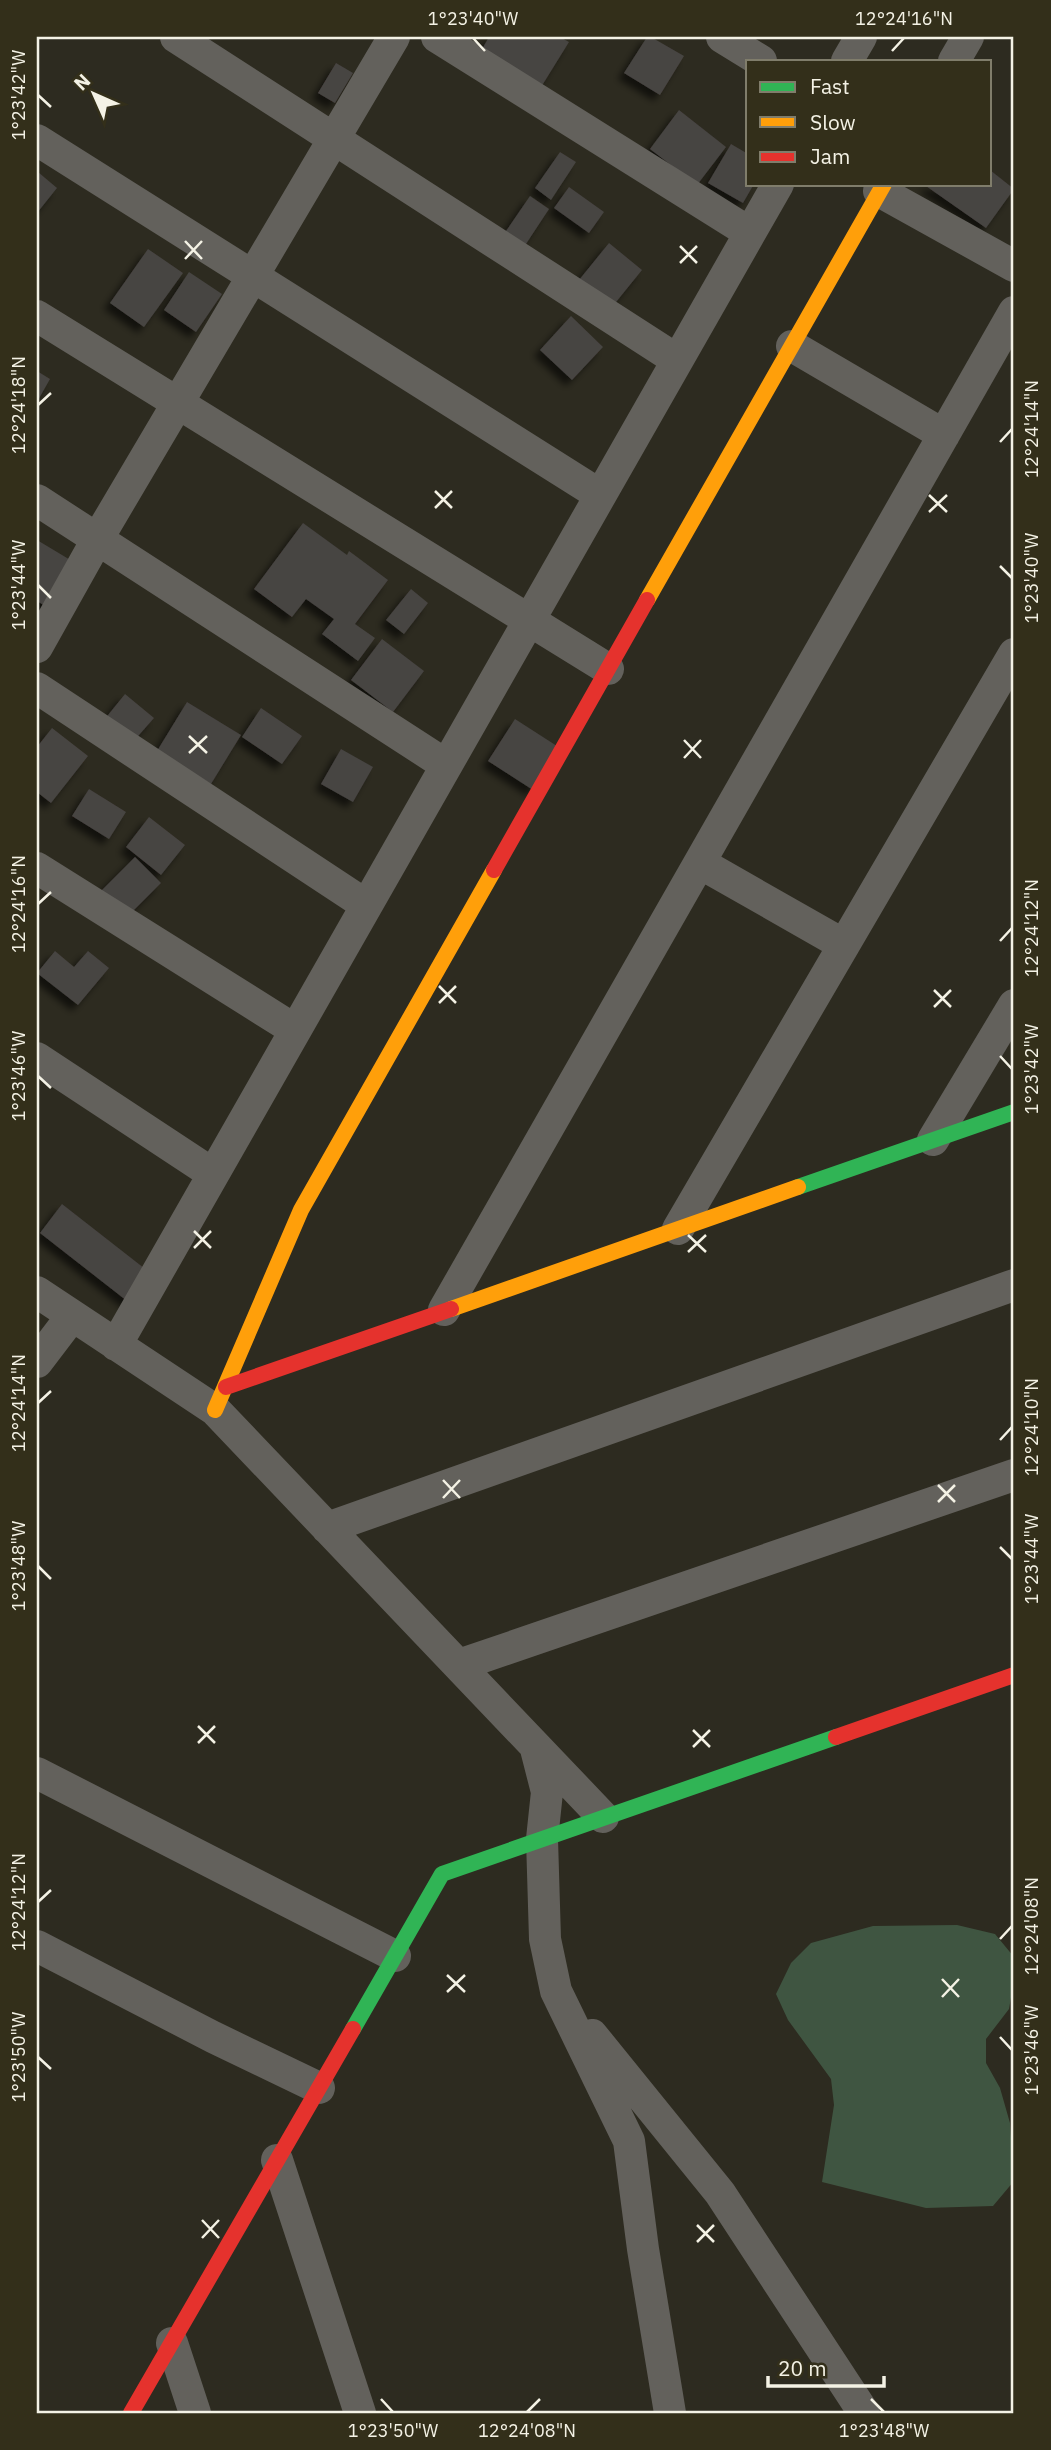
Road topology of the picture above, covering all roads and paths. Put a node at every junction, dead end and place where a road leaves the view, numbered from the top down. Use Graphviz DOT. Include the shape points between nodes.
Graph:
graph roads {
  1 [pos="176,37"];
  2 [pos="394,37"];
  3 [pos="437,37"];
  4 [pos="722,37"];
  5 [pos="861,37"];
  6 [pos="968,37"];
  7 [pos="759,60"];
  8 [pos="848,60"];
  9 [pos="955,60"];
  10 [pos="37,140"];
  11 [pos="333,140"];
  12 [pos="777,186"];
  13 [pos="881,188"];
  14 [pos="750,233"];
  15 [pos="1014,266"];
  16 [pos="253,276"];
  17 [pos="1014,312"];
  18 [pos="37,316"];
  19 [pos="792,346"];
  20 [pos="677,360"];
  21 [pos="177,405"];
  22 [pos="944,435"];
  23 [pos="600,495"];
  24 [pos="37,500"];
  25 [pos="98,538"];
  26 [pos="529,620"];
  27 [pos="37,647"];
  28 [pos="1014,654"];
  29 [pos="608,669"];
  30 [pos="37,688"];
  31 [pos="446,765"];
  32 [pos="700,863"];
  33 [pos="37,868"];
  34 [pos="366,905"];
  35 [pos="844,945"];
  36 [pos="1014,1005"];
  37 [pos="295,1030"];
  38 [pos="37,1059"];
  39 [pos="1014,1112"];
  40 [pos="933,1140"];
  41 [pos="213,1174"];
  42 [pos="678,1229"];
  43 [pos="1014,1285"];
  44 [pos="37,1293"];
  45 [pos="444,1310"];
  46 [pos="72,1316"];
  47 [pos="116,1345"];
  48 [pos="37,1362"];
  49 [pos="220,1399"];
  50 [pos="1014,1475"];
  51 [pos="327,1528"];
  52 [pos="459,1665"];
  53 [pos="1014,1675"];
  54 [pos="534,1745"];
  55 [pos="37,1773"];
  56 [pos="603,1817"];
  57 [pos="542,1839"];
  58 [pos="37,1946"];
  59 [pos="395,1956"];
  60 [pos="555,1991"];
  61 [pos="319,2088"];
  62 [pos="277,2160"];
  63 [pos="172,2343"];
  64 [pos="131,2413"];
  65 [pos="195,2413"];
  66 [pos="360,2413"];
  67 [pos="670,2413"];
  68 [pos="864,2413"];
  1 -- 11 [label="street"];
  2 -- 11 [label="street"];
  3 -- 14 [label="street"];
  4 -- 7 [label="street"];
  5 -- 8 [label="street"];
  6 -- 9 [label="street"];
  10 -- 16 [label="street"];
  11 -- 16 [label="street"];
  11 -- 20 [label="street"];
  12 -- 14 [label="street"];
  13 -- 15 [label="street"];
  13 -- 19 [label="street"];
  14 -- 20 [label="street"];
  16 -- 21 [label="street"];
  16 -- 23 [label="street"];
  17 -- 22 [label="street"];
  18 -- 21 [label="street"];
  19 -- 22 [label="street"];
  19 -- 29 [label="street"];
  20 -- 23 [label="street"];
  21 -- 25 [label="street"];
  21 -- 26 [label="street"];
  22 -- 32 [label="street"];
  23 -- 26 [label="street"];
  24 -- 25 [label="street"];
  25 -- 27 [label="street"];
  25 -- 31 [label="street"];
  26 -- 29 [label="street"];
  26 -- 31 [label="street"];
  28 -- 35 [label="street"];
  29 -- 49 [label="street" via="301,1210"];
  30 -- 34 [label="street"];
  31 -- 34 [label="street"];
  32 -- 35 [label="street"];
  32 -- 45 [label="street"];
  33 -- 37 [label="street"];
  34 -- 37 [label="street"];
  35 -- 42 [label="street"];
  36 -- 40 [label="street"];
  37 -- 41 [label="street"];
  38 -- 41 [label="street"];
  39 -- 40 [label="street"];
  40 -- 42 [label="street"];
  41 -- 47 [label="street"];
  42 -- 45 [label="street"];
  43 -- 51 [label="street"];
  44 -- 46 [label="street"];
  45 -- 49 [label="street"];
  46 -- 47 [label="street"];
  46 -- 48 [label="street"];
  47 -- 49 [label="street"];
  49 -- 51 [label="street"];
  50 -- 52 [label="street"];
  51 -- 52 [label="street"];
  52 -- 54 [label="street"];
  53 -- 56 [label="street"];
  54 -- 56 [label="street"];
  54 -- 57 [label="street" via="547,1792"];
  55 -- 59 [label="street"];
  56 -- 57 [label="street"];
  57 -- 59 [label="street" via="442,1874"];
  57 -- 60 [label="street" via="545,1939"];
  58 -- 61 [label="street"];
  59 -- 61 [label="street"];
  60 -- 67 [label="street" via="629,2141"];
  60 -- 68 [label="street" via="720,2193"];
  61 -- 62 [label="street"];
  62 -- 63 [label="street"];
  62 -- 66 [label="street"];
  63 -- 64 [label="street"];
  63 -- 65 [label="street"];
}
